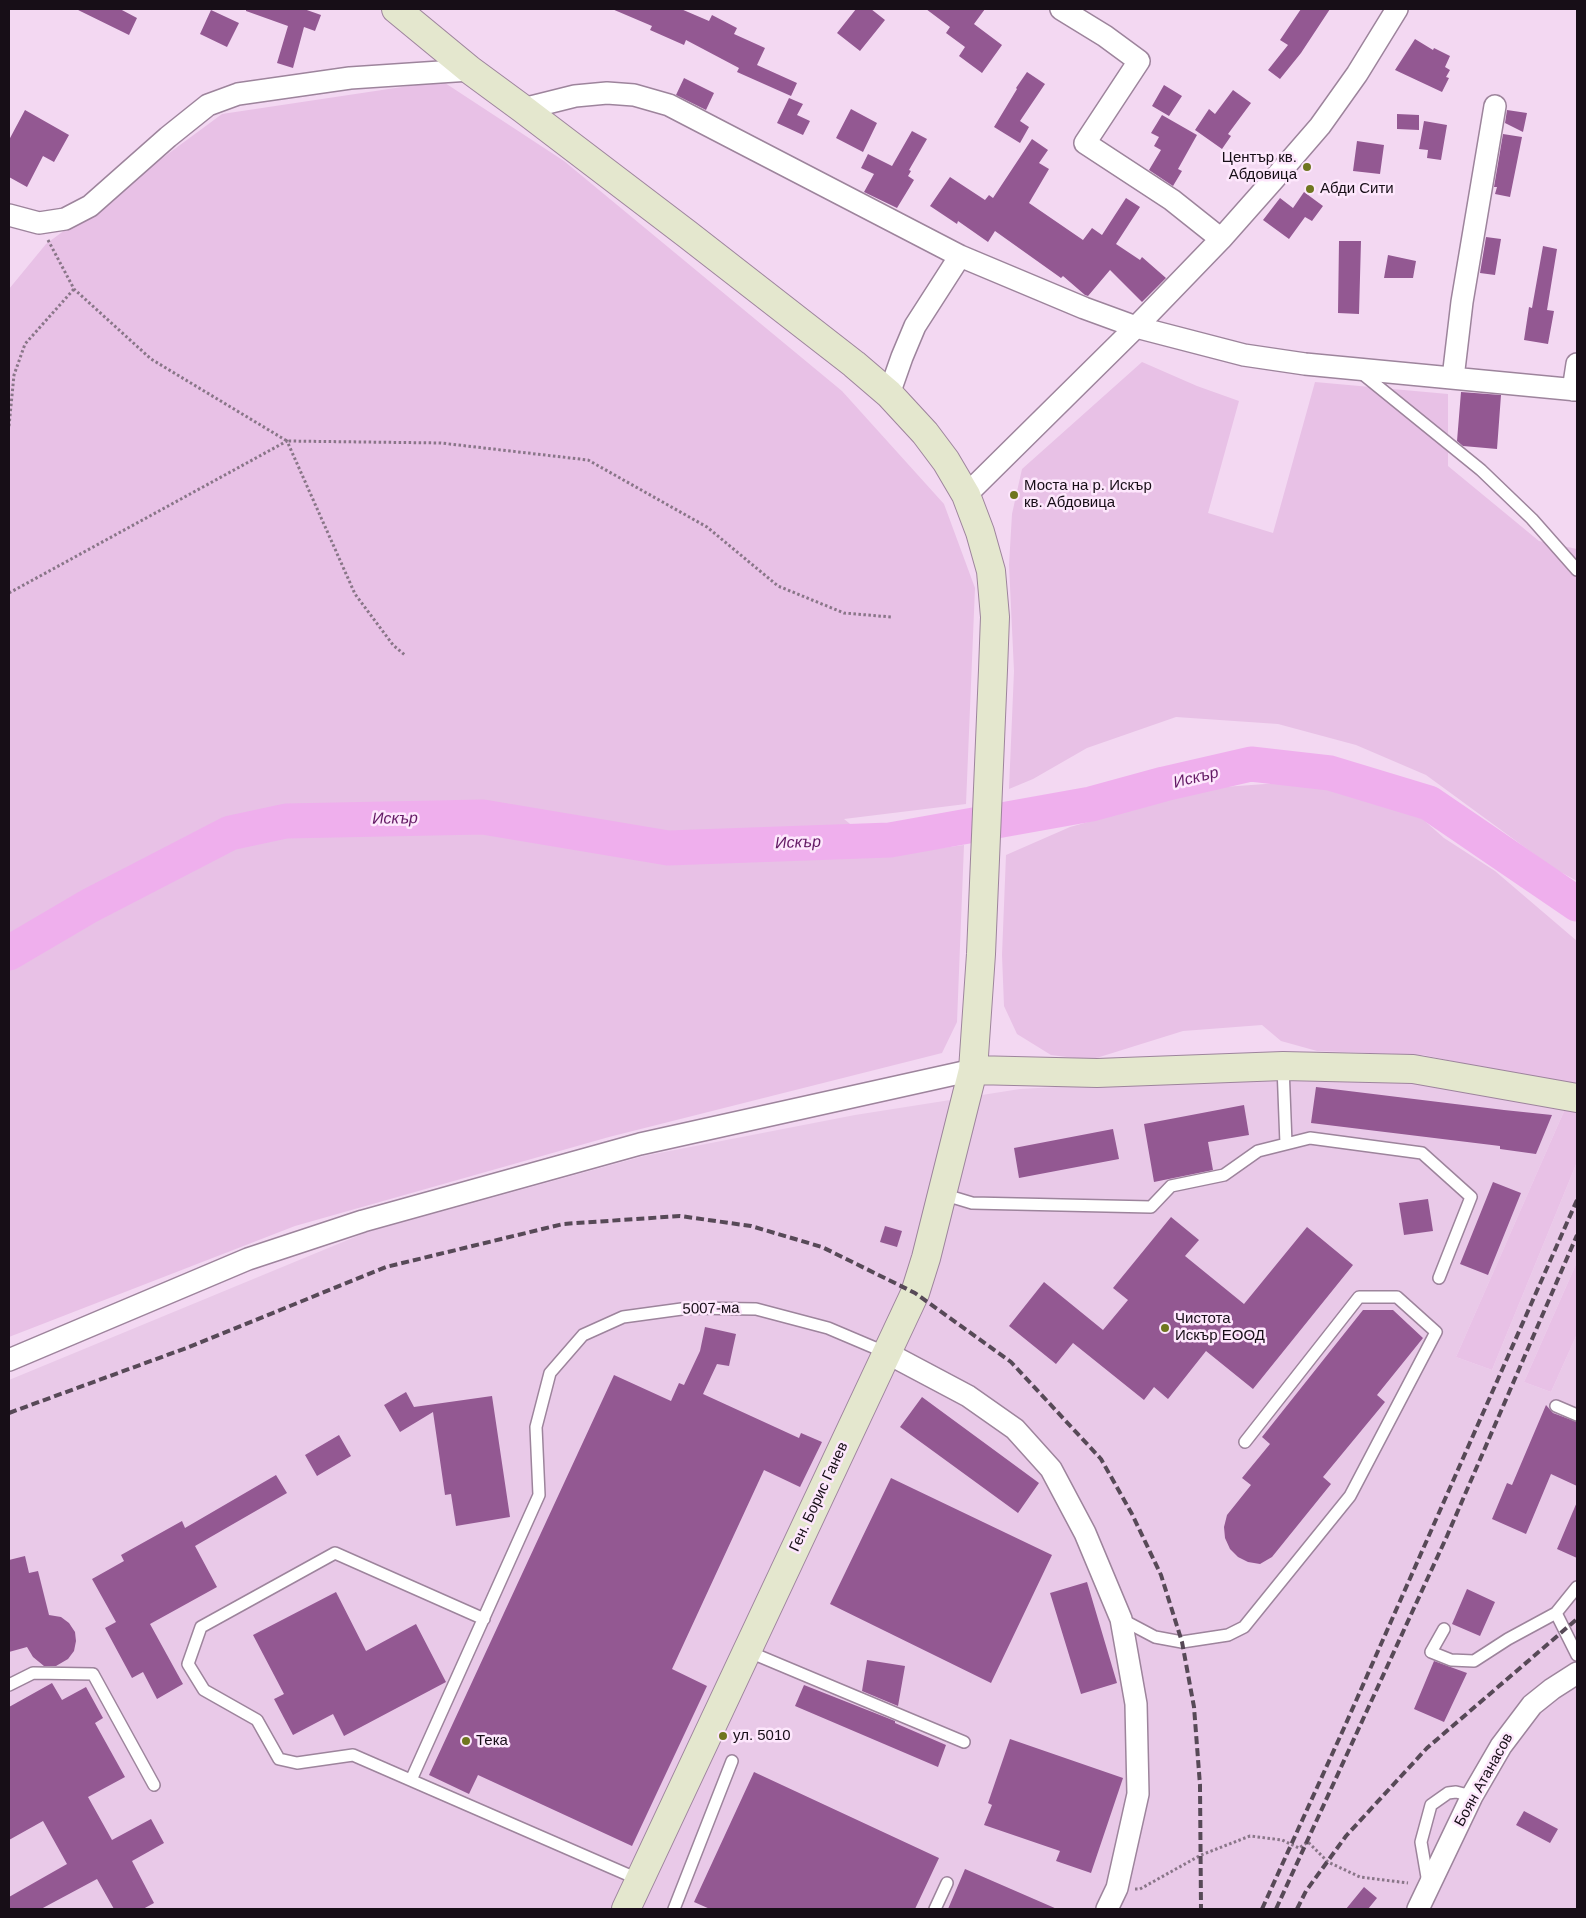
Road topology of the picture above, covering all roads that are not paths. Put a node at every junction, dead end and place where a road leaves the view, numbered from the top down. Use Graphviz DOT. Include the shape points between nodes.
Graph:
graph roads {
  1 [pos="396,9"];
  2 [pos="1061,9"];
  3 [pos="1397,9"];
  4 [pos="470,70"];
  5 [pos="1496,106"];
  6 [pos="523,109"];
  7 [pos="9,215"];
  8 [pos="1221,239"];
  9 [pos="960,256"];
  10 [pos="1136,327"];
  11 [pos="1577,364"];
  12 [pos="1357,370"];
  13 [pos="1453,378"];
  14 [pos="1575,390"];
  15 [pos="889,394"];
  16 [pos="966,495"];
  17 [pos="1577,570"];
  18 [pos="1283,1066"];
  19 [pos="973,1070"];
  20 [pos="1577,1098"];
  21 [pos="1286,1144"];
  22 [pos="942,1194"];
  23 [pos="1439,1278"];
  24 [pos="887,1353"];
  25 [pos="9,1360"];
  26 [pos="1556,1406"];
  27 [pos="1577,1415"];
  28 [pos="1245,1442"];
  29 [pos="1577,1587"];
  30 [pos="1556,1613"];
  31 [pos="484,1619"];
  32 [pos="1121,1619"];
  33 [pos="1444,1629"];
  34 [pos="747,1651"];
  35 [pos="1577,1655"];
  36 [pos="1577,1673"];
  37 [pos="9,1685"];
  38 [pos="964,1742"];
  39 [pos="732,1761"];
  40 [pos="412,1780"];
  41 [pos="154,1785"];
  42 [pos="1472,1796"];
  43 [pos="640,1880"];
  44 [pos="947,1883"];
  45 [pos="1429,1886"];
  46 [pos="626,1909"];
  47 [pos="674,1909"];
  48 [pos="935,1909"];
  49 [pos="1107,1909"];
  50 [pos="1418,1909"];
  1 -- 4 [label="street, Ген. Борис Ганев"];
  2 -- 8 [label="street" via="1138,61 1086,143 1172,200"];
  3 -- 8 [label="street" via="1320,126"];
  4 -- 6 [label="street, Ген. Борис Ганев"];
  4 -- 7 [label="street" via="350,78 238,94 208,105 90,206 66,219 39,223"];
  5 -- 13 [label="street" via="1462,302"];
  6 -- 9 [label="street" via="575,96 607,94 634,95 669,106"];
  6 -- 15 [label="street, Ген. Борис Ганев" via="710,251"];
  8 -- 10 [label="street"];
  9 -- 10 [label="street"];
  9 -- 15 [label="street" via="915,326"];
  10 -- 12 [label="street" via="1244,355"];
  10 -- 16 [label="street"];
  11 -- 14 [label="street"];
  12 -- 13 [label="street"];
  12 -- 17 [label="lane" via="1481,470 1532,519"];
  13 -- 14 [label="street"];
  15 -- 16 [label="street, Ген. Борис Ганев" via="925,433"];
  16 -- 19 [label="street, Ген. Борис Ганев" via="991,571 995,617"];
  18 -- 19 [label="street" via="1097,1073"];
  18 -- 20 [label="street" via="1413,1069"];
  18 -- 21 [label="lane"];
  19 -- 22 [label="street, Ген. Борис Ганев"];
  19 -- 25 [label="street" via="640,1144 363,1222 248,1259"];
  21 -- 22 [label="lane" via="1258,1152 1224,1175 1171,1186 1151,1207 972,1203"];
  21 -- 23 [label="lane" via="1310,1138 1422,1153 1472,1197"];
  22 -- 24 [label="street, Ген. Борис Ганев" via="915,1293"];
  24 -- 31 [label="lane, 5007-ма" via="828,1328 756,1309 689,1308 623,1316 582,1335 550,1374 536,1427 539,1495"];
  24 -- 32 [label="street" via="968,1396 1015,1429 1051,1469 1085,1533"];
  24 -- 34 [label="street, Ген. Борис Ганев"];
  26 -- 27 [label="lane"];
  28 -- 32 [label="lane" via="1359,1297 1396,1297 1436,1332 1350,1496 1244,1627 1228,1636 1182,1642 1155,1637"];
  29 -- 30 [label="lane"];
  30 -- 33 [label="lane" via="1474,1661 1451,1660 1431,1652"];
  30 -- 35 [label="lane"];
  31 -- 40 [label="lane"];
  31 -- 40 [label="lane" via="335,1553 201,1627 188,1664 204,1690 258,1720 279,1759 297,1763 352,1755"];
  32 -- 49 [label="street" via="1136,1704 1138,1794 1117,1888"];
  34 -- 38 [label="lane"];
  34 -- 43 [label="street, Ген. Борис Ганев"];
  36 -- 42 [label="street, Боян Атанасов" via="1527,1710 1500,1746"];
  37 -- 41 [label="lane" via="33,1673 93,1674"];
  39 -- 47 [label="lane"];
  40 -- 43 [label="lane"];
  42 -- 45 [label="street, Боян Атанасов"];
  42 -- 45 [label="lane" via="1448,1793 1430,1805 1420,1842"];
  43 -- 46 [label="street, Ген. Борис Ганев"];
  44 -- 48 [label="lane"];
  45 -- 50 [label="street, Боян Атанасов"];
}
